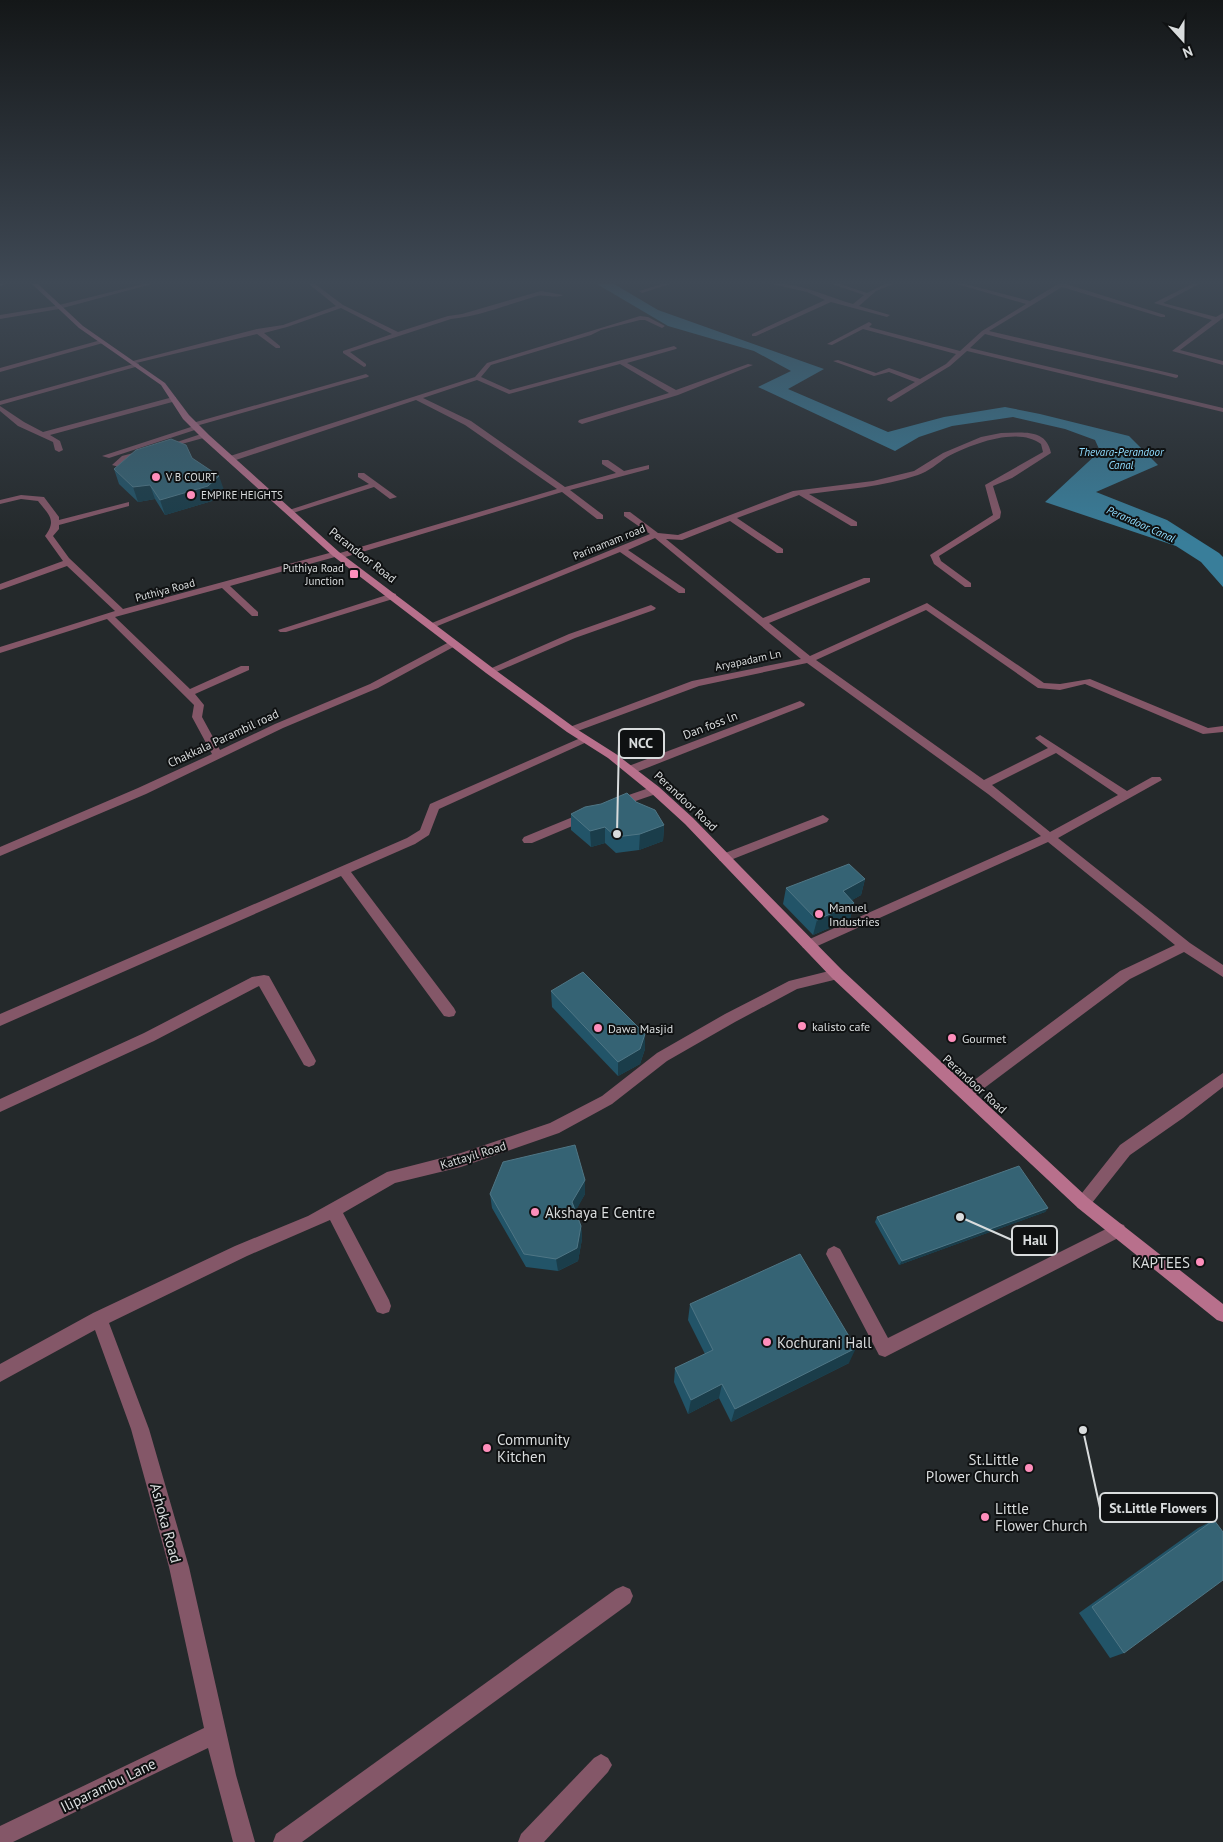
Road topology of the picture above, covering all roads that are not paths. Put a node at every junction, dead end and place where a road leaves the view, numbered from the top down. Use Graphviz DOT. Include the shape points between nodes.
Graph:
graph roads {
  1 [pos="114,370"];
  2 [pos="143,370"];
  3 [pos="484,370"];
  4 [pos="591,370"];
  5 [pos="635,370"];
  6 [pos="737,370"];
  7 [pos="862,370"];
  8 [pos="941,370"];
  9 [pos="1047,370"];
  10 [pos="1152,370"];
  11 [pos="366,376"];
  12 [pos="1176,376"];
  13 [pos="477,378"];
  14 [pos="920,382"];
  15 [pos="674,393"];
  16 [pos="417,398"];
  17 [pos="173,399"];
  18 [pos="891,400"];
  19 [pos="0,402"];
  20 [pos="1192,403"];
  21 [pos="1161,404"];
  22 [pos="0,408"];
  23 [pos="1223,410"];
  24 [pos="582,422"];
  25 [pos="198,429"];
  26 [pos="41,435"];
  27 [pos="59,450"];
  28 [pos="106,456"];
  29 [pos="230,459"];
  30 [pos="605,462"];
  31 [pos="116,465"];
  32 [pos="646,467"];
  33 [pos="624,474"];
  34 [pos="361,475"];
  35 [pos="373,485"];
  36 [pos="565,490"];
  37 [pos="798,492"];
  38 [pos="392,497"];
  39 [pos="0,502"];
  40 [pos="126,504"];
  41 [pos="290,511"];
  42 [pos="627,514"];
  43 [pos="600,517"];
  44 [pos="731,518"];
  45 [pos="55,524"];
  46 [pos="854,524"];
  47 [pos="656,535"];
  48 [pos="621,549"];
  49 [pos="780,551"];
  50 [pos="337,555"];
  51 [pos="68,562"];
  52 [pos="867,580"];
  53 [pos="968,585"];
  54 [pos="0,586"];
  55 [pos="224,586"];
  56 [pos="682,591"];
  57 [pos="393,596"];
  58 [pos="651,608"];
  59 [pos="122,613"];
  60 [pos="255,614"];
  61 [pos="109,616"];
  62 [pos="762,622"];
  63 [pos="432,625"];
  64 [pos="283,630"];
  65 [pos="454,643"];
  66 [pos="0,650"];
  67 [pos="809,660"];
  68 [pos="245,668"];
  69 [pos="490,671"];
  70 [pos="190,693"];
  71 [pos="800,704"];
  72 [pos="1223,729"];
  73 [pos="571,730"];
  74 [pos="1040,738"];
  75 [pos="585,739"];
  76 [pos="1056,749"];
  77 [pos="218,755"];
  78 [pos="630,770"];
  79 [pos="1156,780"];
  80 [pos="983,785"];
  81 [pos="655,790"];
  82 [pos="1126,796"];
  83 [pos="823,819"];
  84 [pos="1050,837"];
  85 [pos="528,840"];
  86 [pos="0,852"];
  87 [pos="724,858"];
  88 [pos="344,871"];
  89 [pos="808,945"];
  90 [pos="1184,946"];
  91 [pos="1223,972"];
  92 [pos="837,974"];
  93 [pos="449,1012"];
  94 [pos="0,1020"];
  95 [pos="309,1061"];
  96 [pos="1223,1079"];
  97 [pos="966,1094"];
  98 [pos="0,1106"];
  99 [pos="1084,1203"];
  100 [pos="333,1210"];
  101 [pos="1118,1230"];
  102 [pos="834,1254"];
  103 [pos="383,1306"];
  104 [pos="1223,1314"];
  105 [pos="99,1319"];
  106 [pos="0,1373"];
  107 [pos="623,1596"];
  108 [pos="216,1733"];
  109 [pos="601,1765"];
  110 [pos="0,1838"];
  111 [pos="244,1842"];
  112 [pos="284,1842"];
  113 [pos="529,1842"];
  1 -- 19 [label="street"];
  2 -- 17 [label="main road, Perandoor Road" via="163,384"];
  3 -- 13 [label="street"];
  4 -- 13 [label="street" via="508,392"];
  5 -- 15 [label="street"];
  6 -- 15 [label="street"];
  7 -- 14 [label="street" via="876,375 889,370"];
  8 -- 14 [label="street"];
  9 -- 20 [label="street"];
  10 -- 12 [label="street"];
  11 -- 25 [label="street"];
  13 -- 16 [label="street"];
  14 -- 18 [label="street"];
  15 -- 24 [label="street"];
  16 -- 29 [label="street"];
  16 -- 36 [label="street" via="468,423"];
  17 -- 25 [label="main road, Perandoor Road"];
  17 -- 26 [label="street"];
  20 -- 21 [label="street"];
  20 -- 23 [label="street"];
  22 -- 26 [label="street"];
  25 -- 28 [label="street"];
  25 -- 29 [label="main road, Perandoor Road"];
  25 -- 31 [label="street" via="131,455"];
  26 -- 27 [label="street" via="56,441"];
  29 -- 41 [label="main road, Perandoor Road"];
  30 -- 33 [label="street"];
  32 -- 33 [label="street, Puthiya Road"];
  33 -- 36 [label="street, Puthiya Road"];
  34 -- 35 [label="street"];
  35 -- 38 [label="street"];
  35 -- 41 [label="street"];
  36 -- 43 [label="street"];
  36 -- 50 [label="street, Puthiya Road"];
  37 -- 44 [label="street, Parinamam road"];
  37 -- 46 [label="street"];
  37 -- 53 [label="street, Parinamam road" via="873,483 917,473 984,439 1002,435 1037,437 1045,443 1047,453 989,485 997,516 934,554 937,562"];
  39 -- 45 [label="street" via="22,496 36,497 55,517"];
  40 -- 45 [label="street"];
  41 -- 50 [label="main road, Perandoor Road"];
  42 -- 47 [label="street"];
  44 -- 47 [label="street, Parinamam road" via="679,538"];
  44 -- 49 [label="street"];
  45 -- 51 [label="street" via="49,536"];
  47 -- 48 [label="street, Parinamam road"];
  47 -- 62 [label="street"];
  48 -- 56 [label="street"];
  48 -- 63 [label="street, Parinamam road"];
  50 -- 55 [label="street, Puthiya Road"];
  50 -- 57 [label="main road, Perandoor Road"];
  51 -- 54 [label="street"];
  51 -- 59 [label="street"];
  52 -- 62 [label="street"];
  55 -- 59 [label="street, Puthiya Road"];
  55 -- 60 [label="street"];
  57 -- 63 [label="main road, Perandoor Road"];
  57 -- 64 [label="street"];
  58 -- 69 [label="street" via="572,636"];
  59 -- 61 [label="street, Puthiya Road"];
  61 -- 66 [label="street, Puthiya Road"];
  61 -- 70 [label="street"];
  62 -- 67 [label="street"];
  63 -- 65 [label="main road, Perandoor Road"];
  65 -- 69 [label="main road, Perandoor Road"];
  65 -- 77 [label="street, Chakkala Parambil road" via="374,686"];
  67 -- 72 [label="street, Aryapadam Ln" via="927,606 1042,686 1060,687 1086,681 1207,732"];
  67 -- 73 [label="street, Aryapadam Ln" via="696,683"];
  67 -- 80 [label="street"];
  68 -- 70 [label="street"];
  69 -- 73 [label="main road, Perandoor Road"];
  70 -- 77 [label="street" via="199,705 197,717"];
  71 -- 78 [label="street, Dan foss ln"];
  73 -- 75 [label="main road, Perandoor Road"];
  74 -- 76 [label="street"];
  75 -- 78 [label="main road, Perandoor Road"];
  75 -- 88 [label="street" via="434,807 425,832"];
  76 -- 80 [label="street"];
  76 -- 82 [label="street"];
  77 -- 86 [label="street, Chakkala Parambil road"];
  78 -- 81 [label="main road, Perandoor Road"];
  79 -- 82 [label="street"];
  80 -- 84 [label="street"];
  81 -- 85 [label="street"];
  81 -- 87 [label="main road, Perandoor Road"];
  82 -- 84 [label="street"];
  83 -- 87 [label="street"];
  84 -- 89 [label="street"];
  84 -- 90 [label="street"];
  87 -- 89 [label="main road, Perandoor Road"];
  88 -- 93 [label="street"];
  88 -- 94 [label="street"];
  89 -- 92 [label="main road, Perandoor Road"];
  90 -- 91 [label="street"];
  90 -- 97 [label="street" via="1125,975"];
  92 -- 97 [label="main road, Perandoor Road"];
  92 -- 100 [label="street, Kattayil Road" via="794,985 730,1018 662,1057 607,1100 554,1128 461,1160 392,1177"];
  95 -- 98 [label="street" via="264,980 257,981 149,1037"];
  96 -- 99 [label="street" via="1125,1150"];
  97 -- 99 [label="main road, Perandoor Road"];
  99 -- 101 [label="main road, Perandoor Road"];
  100 -- 103 [label="street"];
  100 -- 105 [label="street, Kattayil Road"];
  101 -- 102 [label="street" via="885,1349"];
  101 -- 104 [label="main road, Perandoor Road"];
  105 -- 106 [label="street"];
  105 -- 108 [label="street, Ashoka Road" via="140,1429 178,1567"];
  107 -- 112 [label="street"];
  108 -- 110 [label="street, Iliparambu Lane"];
  108 -- 111 [label="street, Ashoka Road"];
  109 -- 113 [label="street"];
}
